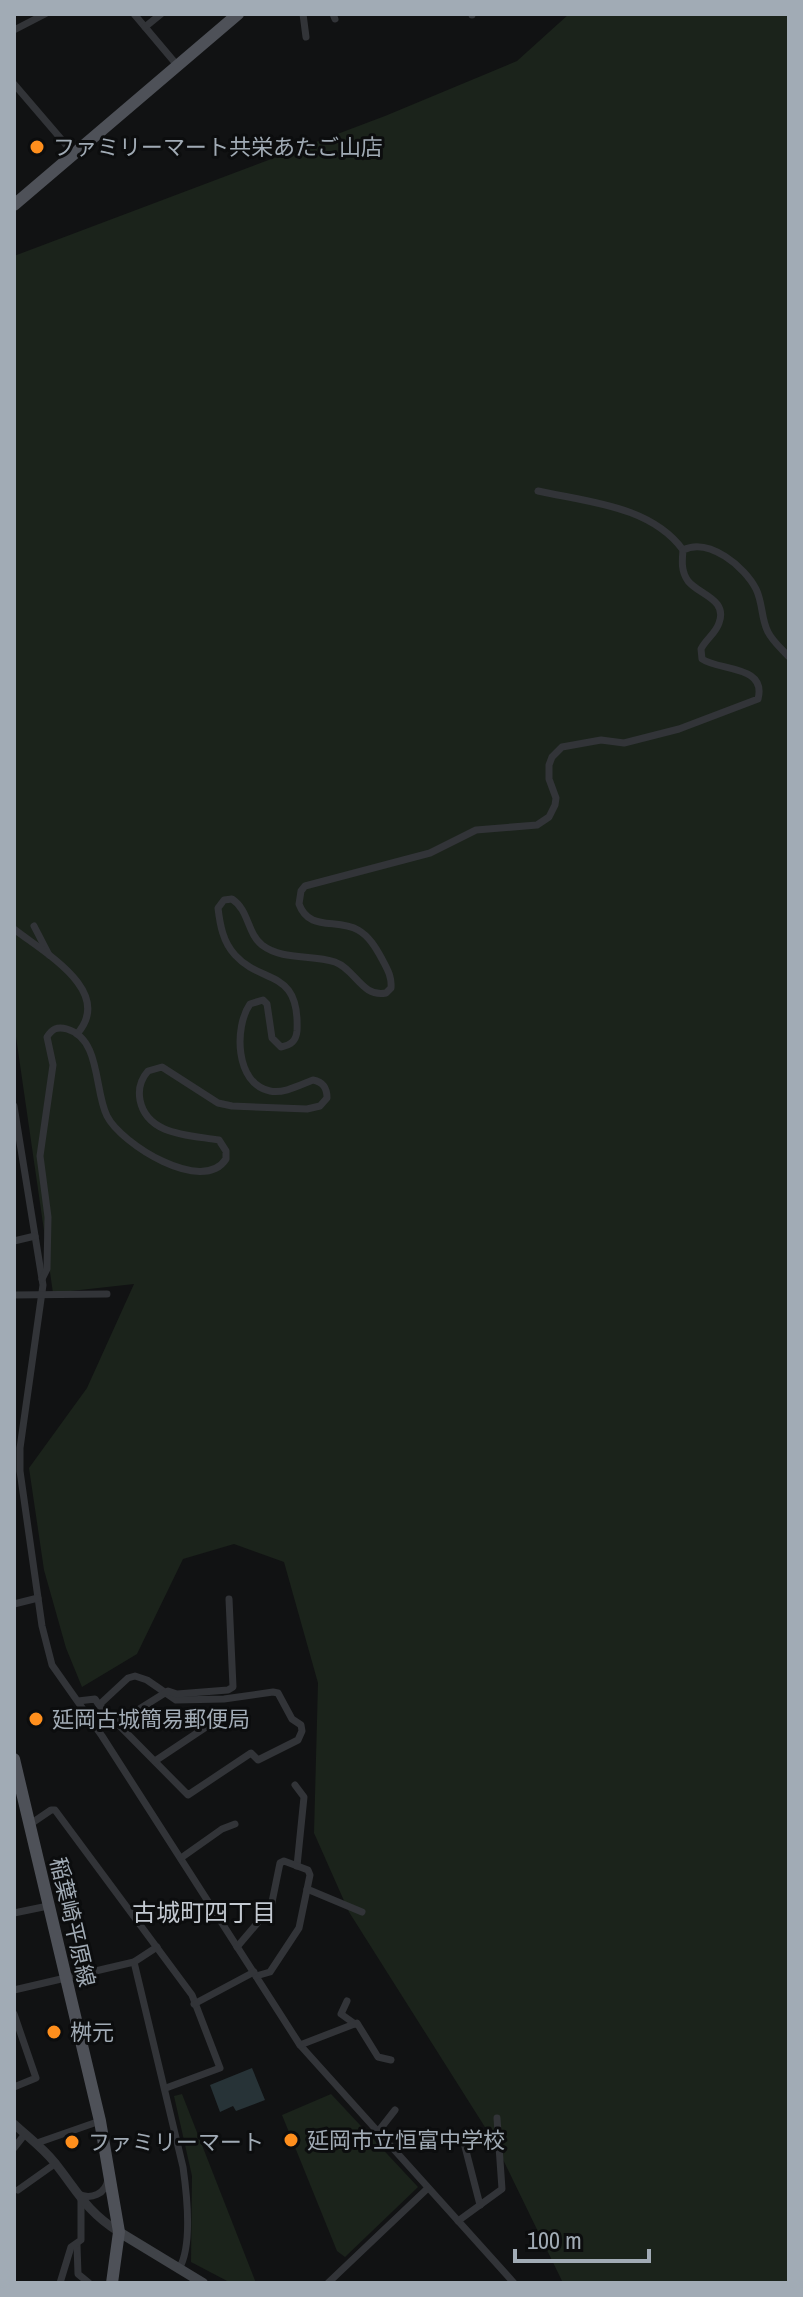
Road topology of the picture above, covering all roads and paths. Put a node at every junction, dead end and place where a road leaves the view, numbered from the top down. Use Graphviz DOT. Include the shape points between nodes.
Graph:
graph roads {
  1 [pos="45,14"];
  2 [pos="134,14"];
  3 [pos="161,14"];
  4 [pos="238,14"];
  5 [pos="303,14"];
  6 [pos="145,27"];
  7 [pos="14,30"];
  8 [pos="306,37"];
  9 [pos="177,65"];
  10 [pos="14,84"];
  11 [pos="74,154"];
  12 [pos="14,205"];
  13 [pos="538,491"];
  14 [pos="683,550"];
  15 [pos="789,657"];
  16 [pos="34,926"];
  17 [pos="14,929"];
  18 [pos="50,957"];
  19 [pos="77,1034"];
  20 [pos="14,1106"];
  21 [pos="35,1236"];
  22 [pos="14,1241"];
  23 [pos="42,1279"];
  24 [pos="107,1294"];
  25 [pos="14,1295"];
  26 [pos="43,1295"];
  27 [pos="17,1448"];
  28 [pos="38,1598"];
  29 [pos="229,1599"];
  30 [pos="14,1604"];
  31 [pos="162,1693"];
  32 [pos="78,1701"];
  33 [pos="99,1705"];
  34 [pos="230,1711"];
  35 [pos="117,1723"];
  36 [pos="14,1759"];
  37 [pos="155,1761"];
  38 [pos="295,1785"];
  39 [pos="235,1824"];
  40 [pos="29,1825"];
  41 [pos="181,1858"];
  42 [pos="297,1866"];
  43 [pos="307,1889"];
  44 [pos="48,1906"];
  45 [pos="362,1912"];
  46 [pos="14,1913"];
  47 [pos="157,1947"];
  48 [pos="237,1947"];
  49 [pos="134,1962"];
  50 [pos="255,1974"];
  51 [pos="66,1978"];
  52 [pos="14,1990"];
  53 [pos="347,2001"];
  54 [pos="194,2004"];
  55 [pos="14,2014"];
  56 [pos="355,2024"];
  57 [pos="300,2045"];
  58 [pos="391,2060"];
  59 [pos="14,2087"];
  60 [pos="166,2088"];
  61 [pos="395,2110"];
  62 [pos="497,2118"];
  63 [pos="100,2121"];
  64 [pos="14,2124"];
  65 [pos="377,2133"];
  66 [pos="25,2134"];
  67 [pos="37,2143"];
  68 [pos="464,2143"];
  69 [pos="14,2148"];
  70 [pos="56,2163"];
  71 [pos="108,2170"];
  72 [pos="428,2188"];
  73 [pos="18,2190"];
  74 [pos="79,2196"];
  75 [pos="480,2205"];
  76 [pos="458,2221"];
  77 [pos="119,2232"];
  78 [pos="77,2245"];
  79 [pos="181,2270"];
  80 [pos="60,2283"];
  81 [pos="89,2283"];
  82 [pos="112,2283"];
  83 [pos="180,2283"];
  84 [pos="203,2283"];
  85 [pos="328,2283"];
  86 [pos="514,2283"];
  1 -- 7 [label="street"];
  2 -- 6 [label="street"];
  3 -- 6 [label="street"];
  4 -- 9 [label="main road"];
  5 -- 8 [label="street"];
  6 -- 9 [label="street"];
  9 -- 11 [label="main road"];
  10 -- 11 [label="street"];
  11 -- 12 [label="main road"];
  13 -- 14 [label="street" via="645,517"];
  14 -- 15 [label="street" via="695,546 714,552 746,574 757,591 768,632"];
  14 -- 19 [label="street" via="688,581 720,611 717,628 701,649 702,659 745,672 757,684 758,699 624,743 601,740 562,747 549,765 556,798 544,822 476,830 430,853 305,886 299,904 307,918 358,930 374,944 390,974 386,993 366,989 337,962 264,947 236,901 220,904 227,943 243,963 283,983 297,1023 293,1042 281,1047 272,1038 267,1004 250,1004 240,1043 248,1075 260,1088 278,1092 318,1081 327,1091 325,1103 307,1109 232,1106 218,1103 162,1067 148,1071 140,1098 156,1126 223,1144 224,1162 196,1173 144,1150 107,1118 91,1056"];
  16 -- 18 [label="street"];
  17 -- 18 [label="street"];
  18 -- 19 [label="street" via="71,973 85,995 88,1019"];
  19 -- 23 [label="street" via="59,1027 47,1037 53,1065 40,1156 48,1217 47,1269"];
  20 -- 21 [label="street"];
  21 -- 22 [label="street"];
  21 -- 23 [label="street"];
  23 -- 26 [label="street"];
  24 -- 26 [label="street"];
  25 -- 26 [label="street"];
  26 -- 27 [label="street"];
  27 -- 28 [label="street"];
  28 -- 30 [label="street"];
  28 -- 32 [label="street" via="47,1653"];
  29 -- 31 [label="street" via="233,1687"];
  31 -- 33 [label="street" via="135,1676"];
  31 -- 35 [label="street"];
  31 -- 37 [label="street" via="176,1700 278,1693 302,1731 298,1740 258,1760 251,1753 188,1795"];
  32 -- 33 [label="street" via="95,1699"];
  32 -- 41 [label="street"];
  33 -- 35 [label="street"];
  34 -- 37 [label="street"];
  35 -- 37 [label="street"];
  36 -- 40 [label="main road, 稲葉崎平原線"];
  38 -- 42 [label="street" via="304,1797"];
  39 -- 41 [label="street"];
  40 -- 44 [label="main road, 稲葉崎平原線"];
  40 -- 47 [label="street" via="55,1810"];
  41 -- 48 [label="street"];
  42 -- 43 [label="street" via="308,1870"];
  42 -- 48 [label="street" via="280,1863 271,1907"];
  43 -- 45 [label="street"];
  43 -- 50 [label="street" via="299,1928 270,1972"];
  44 -- 46 [label="street"];
  44 -- 51 [label="main road, 稲葉崎平原線"];
  47 -- 49 [label="street"];
  47 -- 54 [label="street"];
  48 -- 50 [label="street"];
  49 -- 51 [label="street"];
  49 -- 60 [label="street"];
  50 -- 54 [label="street"];
  50 -- 57 [label="street"];
  51 -- 52 [label="street"];
  51 -- 63 [label="main road, 稲葉崎平原線"];
  53 -- 56 [label="street" via="341,2014"];
  54 -- 60 [label="street" via="220,2068"];
  55 -- 59 [label="street" via="36,2078"];
  56 -- 57 [label="street"];
  56 -- 58 [label="street" via="378,2057"];
  57 -- 65 [label="street"];
  60 -- 79 [label="street" via="187,2202"];
  61 -- 65 [label="street"];
  62 -- 75 [label="street" via="502,2189"];
  63 -- 67 [label="street"];
  63 -- 71 [label="main road, 稲葉崎平原線"];
  64 -- 66 [label="street"];
  65 -- 72 [label="street"];
  66 -- 67 [label="street"];
  66 -- 69 [label="street"];
  67 -- 70 [label="street"];
  68 -- 75 [label="street"];
  70 -- 73 [label="street"];
  70 -- 74 [label="street"];
  71 -- 74 [label="street" via="99,2194"];
  71 -- 77 [label="main road, 稲葉崎平原線"];
  72 -- 76 [label="street"];
  72 -- 85 [label="street"];
  74 -- 77 [label="street" via="97,2218"];
  74 -- 78 [label="street"];
  75 -- 76 [label="street"];
  76 -- 86 [label="street"];
  77 -- 79 [label="main road"];
  77 -- 82 [label="main road, 稲葉崎平原線"];
  78 -- 80 [label="street" via="71,2247"];
  78 -- 81 [label="street" via="78,2274"];
  79 -- 83 [label="street"];
  79 -- 84 [label="main road"];
}
